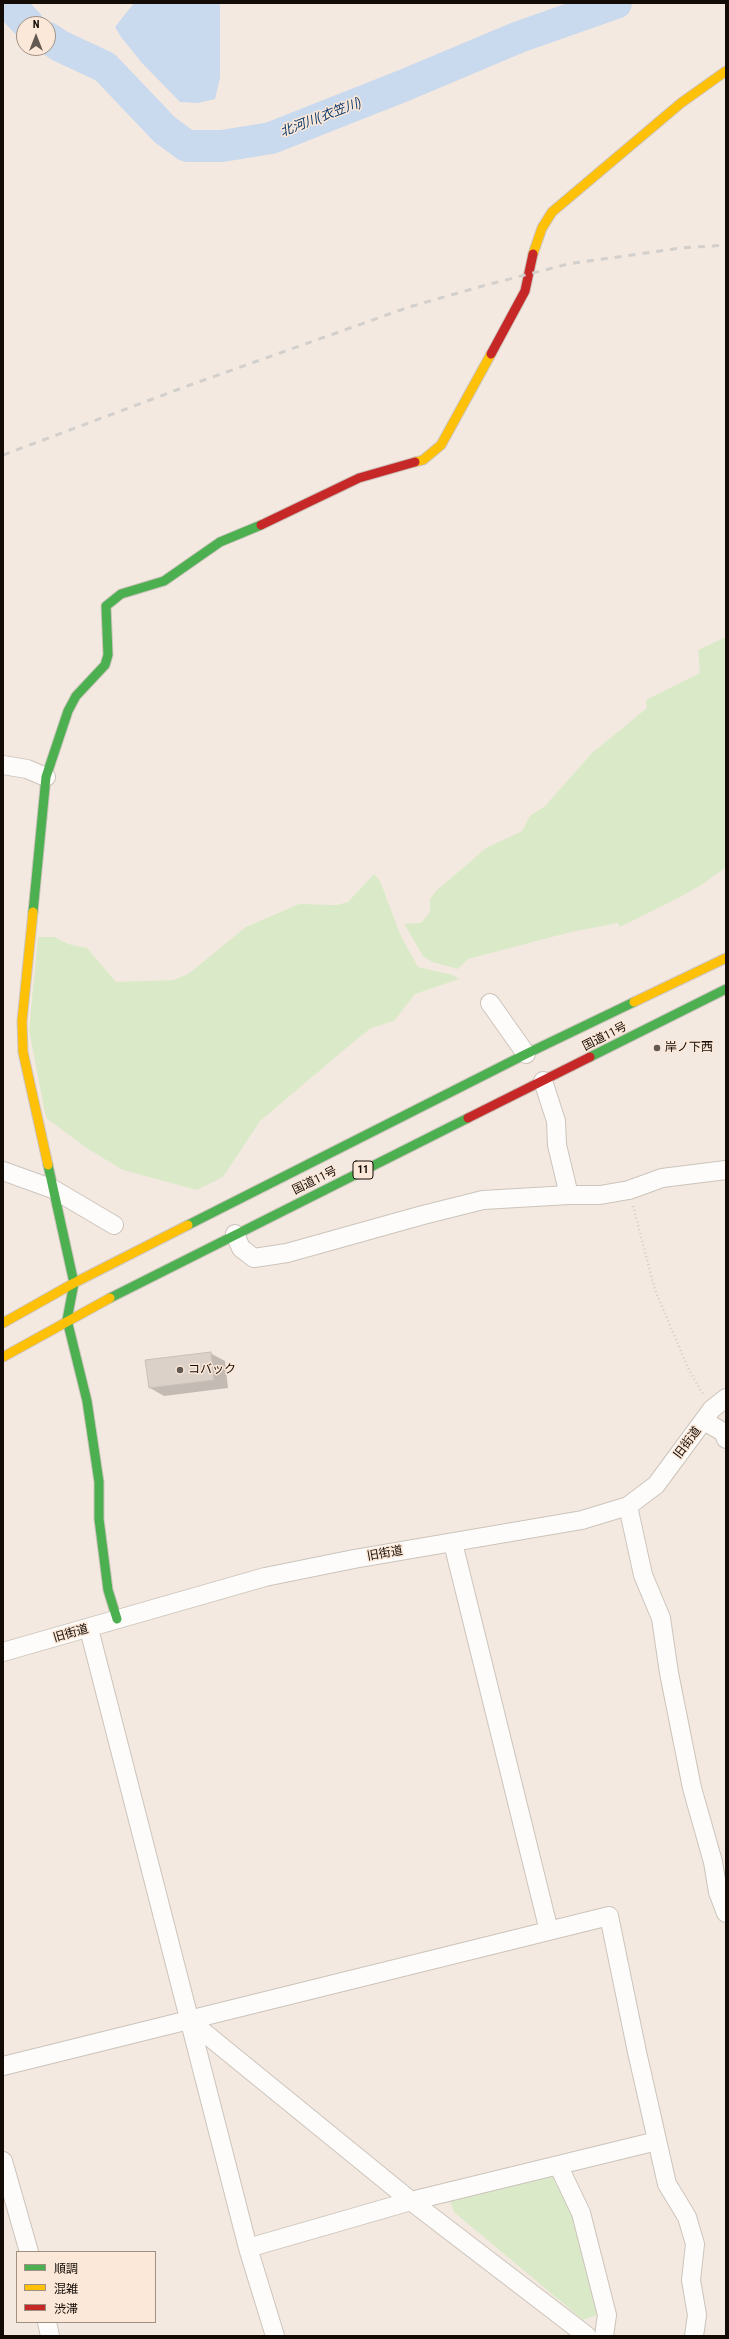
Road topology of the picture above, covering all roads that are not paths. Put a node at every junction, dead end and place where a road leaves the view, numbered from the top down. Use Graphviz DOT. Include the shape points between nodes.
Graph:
graph roads {
  1 [pos="726,71"];
  2 [pos="3,765"];
  3 [pos="46,777"];
  4 [pos="726,958"];
  5 [pos="726,990"];
  6 [pos="490,1003"];
  7 [pos="526,1054"];
  8 [pos="543,1081"];
  9 [pos="726,1170"];
  10 [pos="3,1171"];
  11 [pos="53,1189"];
  12 [pos="569,1195"];
  13 [pos="114,1225"];
  14 [pos="235,1234"];
  15 [pos="74,1283"];
  16 [pos="67,1320"];
  17 [pos="3,1324"];
  18 [pos="3,1357"];
  19 [pos="714,1409"];
  20 [pos="726,1439"];
  21 [pos="628,1506"];
  22 [pos="453,1543"];
  23 [pos="117,1619"];
  24 [pos="88,1629"];
  25 [pos="3,1652"];
  26 [pos="726,1913"];
  27 [pos="549,1931"];
  28 [pos="190,2021"];
  29 [pos="3,2066"];
  30 [pos="658,2141"];
  31 [pos="3,2162"];
  32 [pos="559,2167"];
  33 [pos="411,2202"];
  34 [pos="248,2248"];
  35 [pos="29,2251"];
  36 [pos="47,2323"];
  37 [pos="50,2336"];
  38 [pos="275,2336"];
  39 [pos="587,2336"];
  40 [pos="604,2336"];
  41 [pos="694,2336"];
  1 -- 3 [label="main road" via="681,102 552,212 542,228 534,251 526,291 441,445 423,460 359,478 220,542 164,581 121,594 106,606 104,620 108,655 104,665 70,706"];
  2 -- 3 [label="street" via="27,769"];
  3 -- 11 [label="main road" via="22,1022 23,1052"];
  4 -- 7 [label="main road, 国道11号 / 11"];
  5 -- 8 [label="main road, 国道11号 / 11"];
  6 -- 7 [label="street"];
  7 -- 15 [label="main road, 国道11号 / 11"];
  8 -- 12 [label="street" via="556,1121 557,1145"];
  8 -- 14 [label="main road, 国道11号 / 11"];
  9 -- 12 [label="street" via="662,1178 628,1190 600,1195"];
  10 -- 11 [label="street"];
  11 -- 13 [label="street"];
  11 -- 15 [label="main road"];
  12 -- 14 [label="street" via="483,1200 287,1254 254,1258 242,1248"];
  14 -- 16 [label="main road, 国道11号 / 11"];
  15 -- 16 [label="main road"];
  15 -- 17 [label="main road, 国道11号 / 11"];
  16 -- 18 [label="main road, 国道11号 / 11"];
  16 -- 23 [label="main road" via="87,1401 99,1482 99,1519 108,1590"];
  19 -- 20 [label="street"];
  19 -- 21 [label="street, 旧街道" via="656,1486"];
  21 -- 22 [label="street, 旧街道" via="582,1520"];
  21 -- 26 [label="street" via="643,1575 661,1618 692,1788 713,1862 718,1892"];
  22 -- 23 [label="street, 旧街道" via="265,1577"];
  22 -- 27 [label="street"];
  23 -- 24 [label="street, 旧街道"];
  24 -- 25 [label="street, 旧街道"];
  24 -- 28 [label="street"];
  27 -- 28 [label="street"];
  27 -- 30 [label="street" via="609,1916 636,2052"];
  28 -- 29 [label="street"];
  28 -- 33 [label="street"];
  28 -- 34 [label="street"];
  30 -- 32 [label="street"];
  30 -- 41 [label="street" via="667,2184 687,2217 695,2244 691,2280 697,2316"];
  31 -- 35 [label="street"];
  32 -- 33 [label="street"];
  32 -- 40 [label="street" via="581,2213 607,2315"];
  33 -- 34 [label="street"];
  33 -- 39 [label="street"];
  34 -- 38 [label="street"];
  36 -- 37 [label="street"];
}
